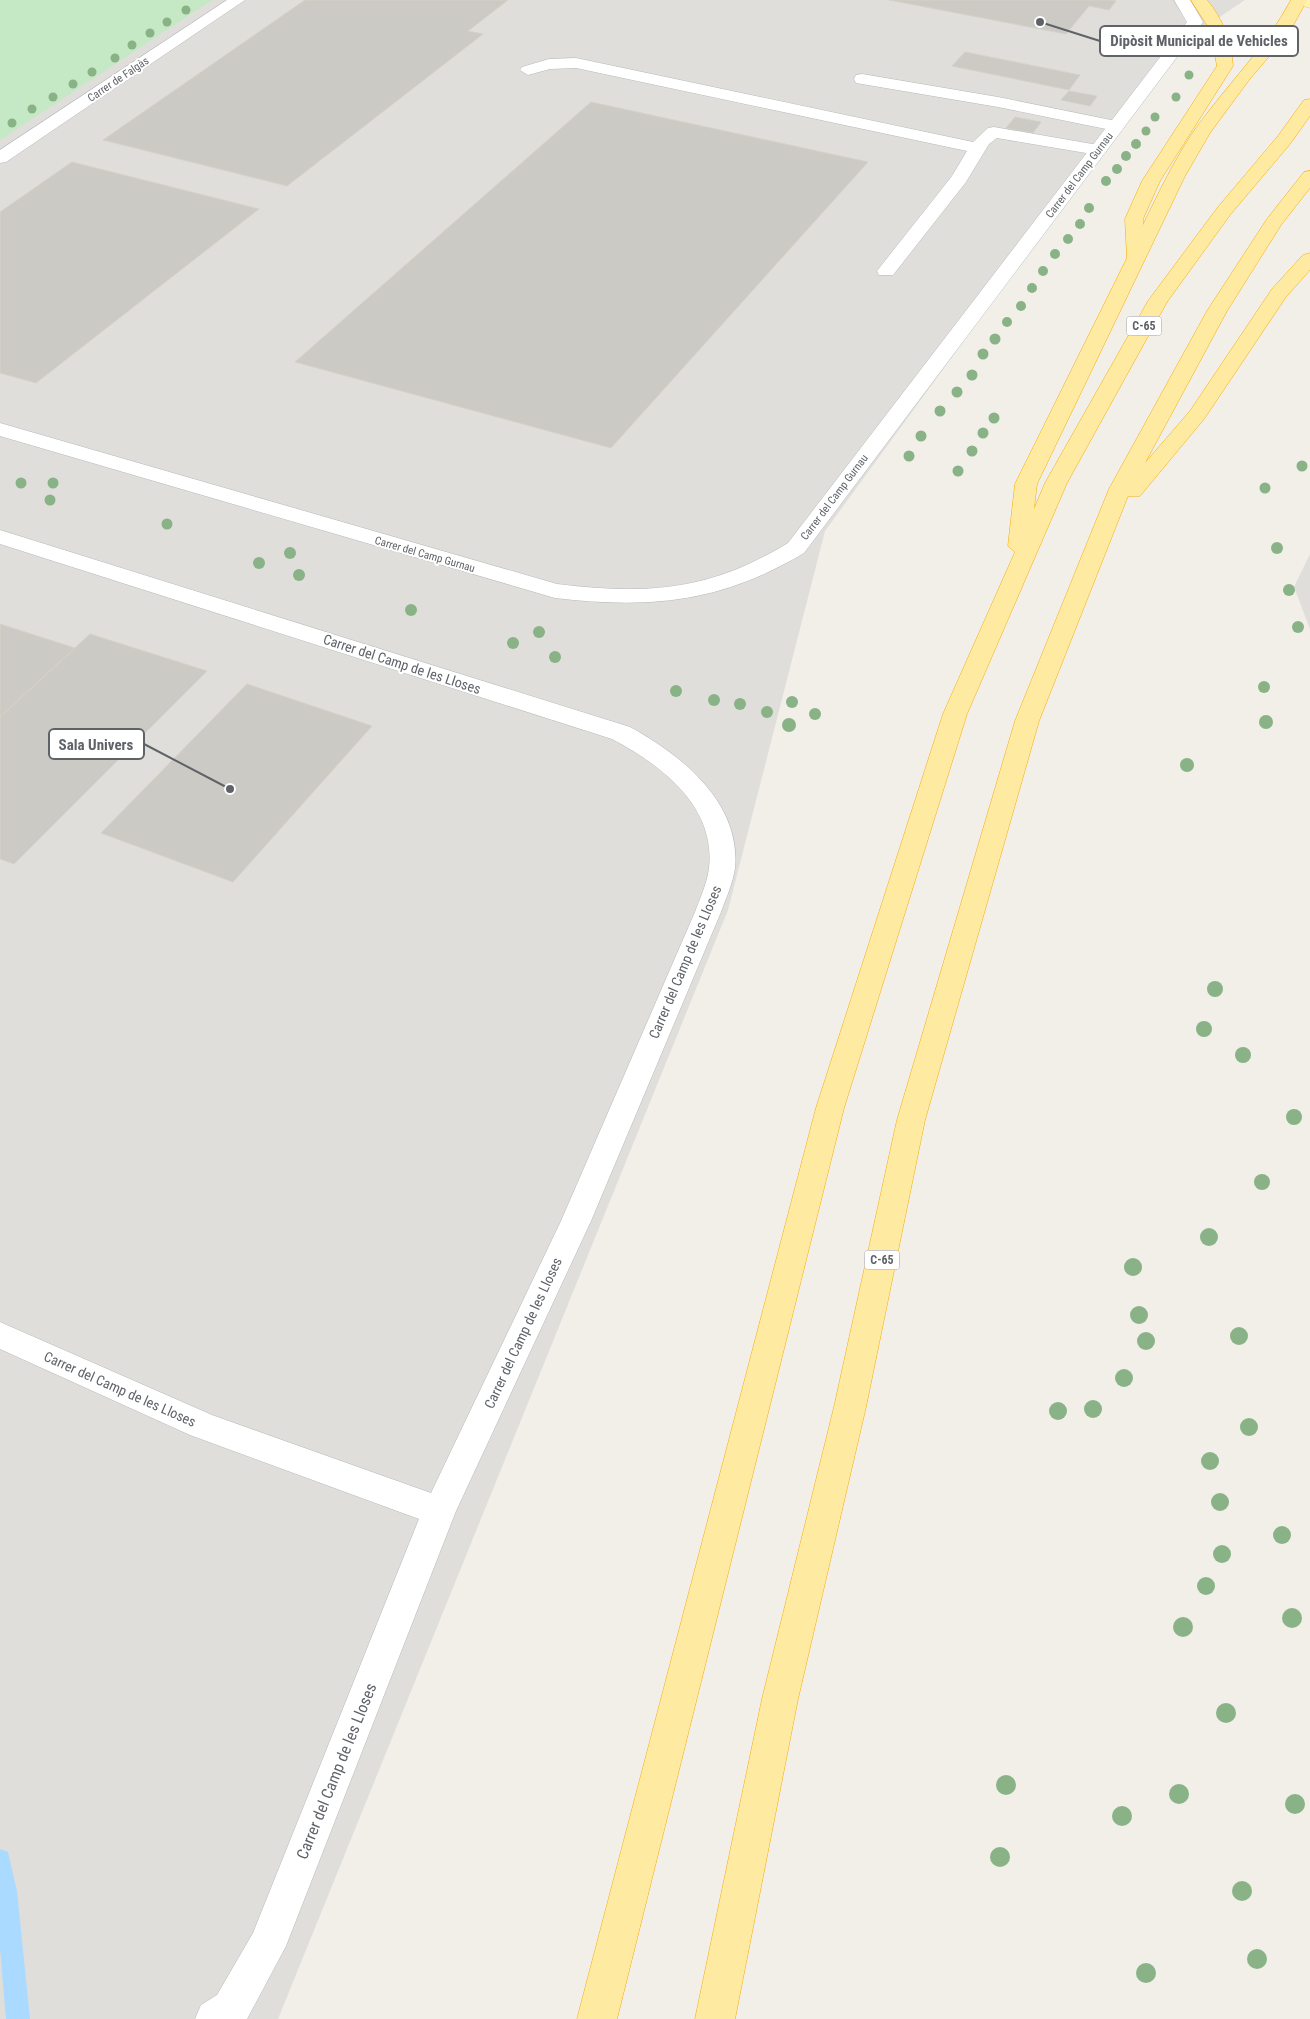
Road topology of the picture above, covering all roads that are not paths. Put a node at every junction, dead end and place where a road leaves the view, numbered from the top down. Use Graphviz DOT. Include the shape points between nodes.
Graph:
graph roads {
  1 [pos="237,0"];
  2 [pos="1182,0"];
  3 [pos="1199,0"];
  4 [pos="1299,0"];
  5 [pos="528,70"];
  6 [pos="862,79"];
  7 [pos="1310,104"];
  8 [pos="1116,126"];
  9 [pos="977,148"];
  10 [pos="1098,150"];
  11 [pos="0,158"];
  12 [pos="1310,176"];
  13 [pos="1310,259"];
  14 [pos="1135,263"];
  15 [pos="886,271"];
  16 [pos="0,429"];
  17 [pos="1109,518"];
  18 [pos="0,537"];
  19 [pos="1016,573"];
  20 [pos="0,1335"];
  21 [pos="439,1511"];
  22 [pos="223,2016"];
  23 [pos="597,2019"];
  24 [pos="715,2019"];
  1 -- 11 [label="street, Carrer de Falgàs"];
  2 -- 8 [label="street, Carrer del Camp Gurnau" via="1195,22"];
  3 -- 14 [label="highway" via="1216,23 1224,48 1225,66 1151,181 1134,219"];
  4 -- 14 [label="highway" via="1283,30 1202,132 1176,176"];
  5 -- 9 [label="street" via="549,64 576,63"];
  6 -- 8 [label="street"];
  7 -- 19 [label="highway, C-65" via="1224,211 1158,302 1056,484"];
  8 -- 10 [label="street, Carrer del Camp Gurnau"];
  9 -- 10 [label="street" via="994,132"];
  9 -- 15 [label="street" via="960,178"];
  10 -- 16 [label="street, Carrer del Camp Gurnau" via="796,548 749,575 720,585 680,593 622,598 555,591"];
  12 -- 17 [label="highway, C-65" via="1273,223 1217,310 1120,489"];
  13 -- 17 [label="highway" via="1279,293 1197,415"];
  14 -- 19 [label="highway" via="1026,484"];
  17 -- 24 [label="highway, C-65" via="1027,721 911,1120 850,1407 780,1699"];
  18 -- 21 [label="street, Carrer del Camp de les Lloses" via="621,733 672,764 694,786 710,812 722,861 719,883 708,912 576,1221"];
  19 -- 23 [label="highway, C-65" via="955,714 830,1108"];
  20 -- 21 [label="street, Carrer del Camp de les Lloses" via="201,1425"];
  21 -- 22 [label="street, Carrer del Camp de les Lloses" via="267,1946"];
}
